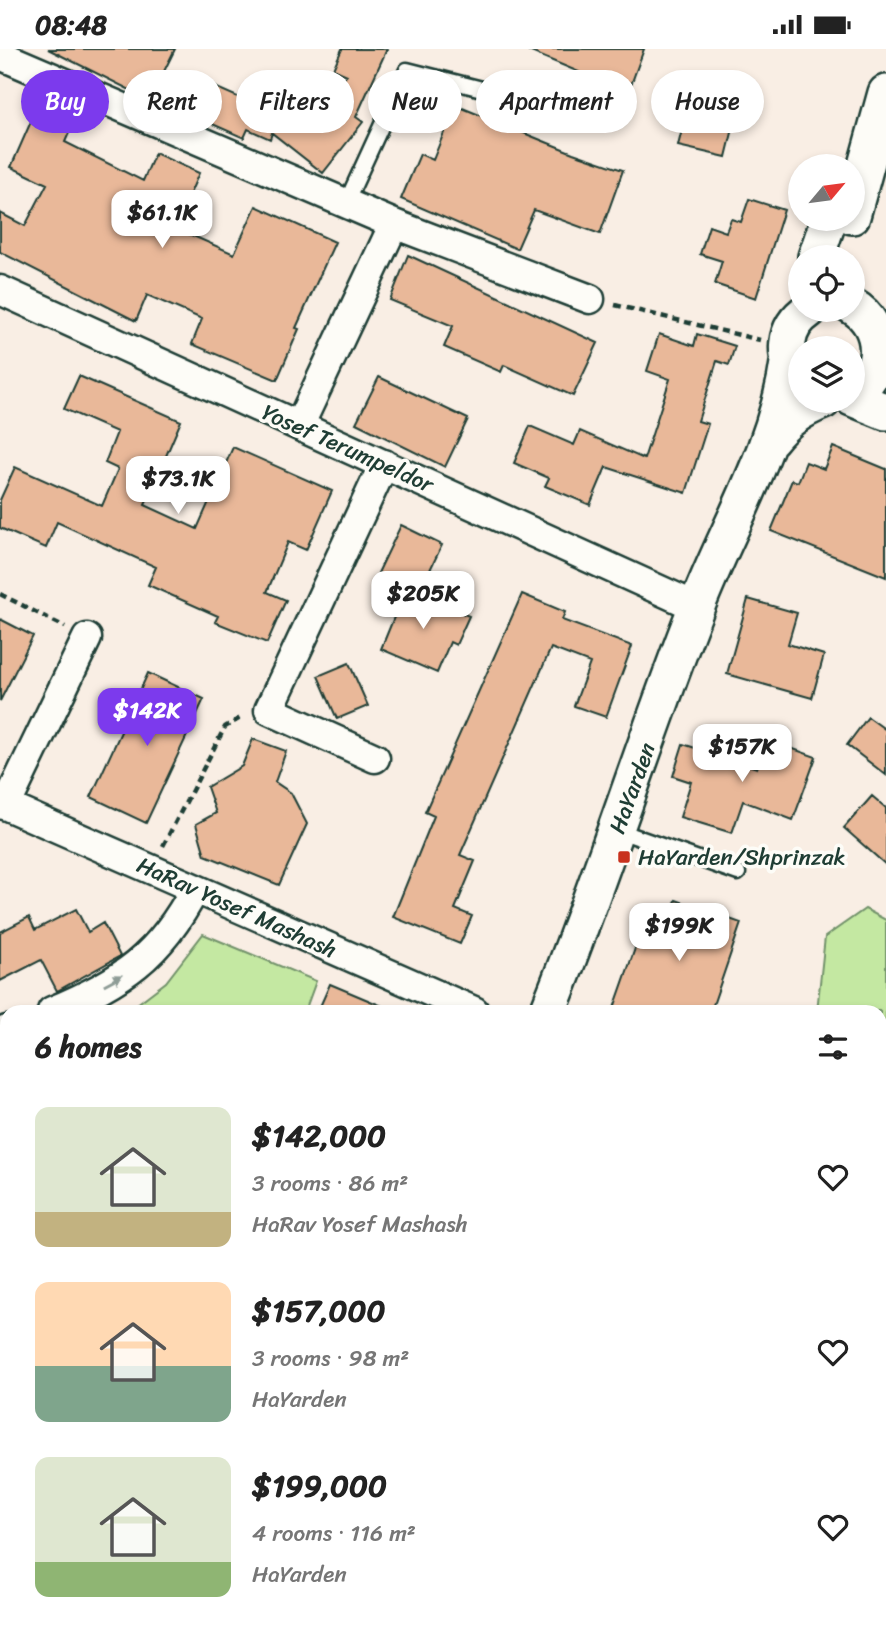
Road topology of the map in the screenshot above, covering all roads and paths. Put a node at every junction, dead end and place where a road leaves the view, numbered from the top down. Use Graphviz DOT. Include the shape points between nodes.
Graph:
graph roads {
  1 [pos="3,49"];
  2 [pos="0,55"];
  3 [pos="886,74"];
  4 [pos="476,87"];
  5 [pos="886,93"];
  6 [pos="855,154"];
  7 [pos="865,170"];
  8 [pos="346,203"];
  9 [pos="394,224"];
  10 [pos="0,290"];
  11 [pos="590,299"];
  12 [pos="872,326"];
  13 [pos="788,338"];
  14 [pos="788,372"];
  15 [pos="865,385"];
  16 [pos="865,402"];
  17 [pos="886,412"];
  18 [pos="797,413"];
  19 [pos="299,426"];
  20 [pos="765,448"];
  21 [pos="384,464"];
  22 [pos="0,594"];
  23 [pos="697,607"];
  24 [pos="87,638"];
  25 [pos="242,717"];
  26 [pos="375,758"];
  27 [pos="3,804"];
  28 [pos="617,830"];
  29 [pos="159,855"];
  30 [pos="738,873"];
  31 [pos="195,889"];
  32 [pos="64,1005"];
  33 [pos="460,1005"];
  34 [pos="550,1005"];
  1 -- 2 [label="street"];
  2 -- 8 [label="street"];
  3 -- 6 [label="street"];
  4 -- 8 [label="lane" via="407,70"];
  5 -- 7 [label="street"];
  8 -- 9 [label="street"];
  9 -- 11 [label="street"];
  9 -- 19 [label="street"];
  10 -- 19 [label="street, Yosef Terumpeldor"];
  11 -- 13 [label="path"];
  12 -- 15 [label="street" via="873,378"];
  14 -- 20 [label="street, HaYarden"];
  16 -- 17 [label="street"];
  18 -- 20 [label="street, HaYarden" via="783,423"];
  19 -- 21 [label="street, Yosef Terumpeldor"];
  20 -- 23 [label="street, HaYarden"];
  21 -- 23 [label="street, Yosef Terumpeldor"];
  21 -- 26 [label="street" via="268,710"];
  22 -- 24 [label="path"];
  23 -- 28 [label="street, HaYarden"];
  24 -- 27 [label="street"];
  25 -- 29 [label="path" via="225,727"];
  27 -- 31 [label="street, HaRav Yosef Mashash"];
  28 -- 30 [label="lane"];
  28 -- 34 [label="street, HaYarden"];
  32 -- 31 [label="street, one-way" via="120,977 152,954 177,924"];
  31 -- 33 [label="street, HaRav Yosef Mashash"];
}
